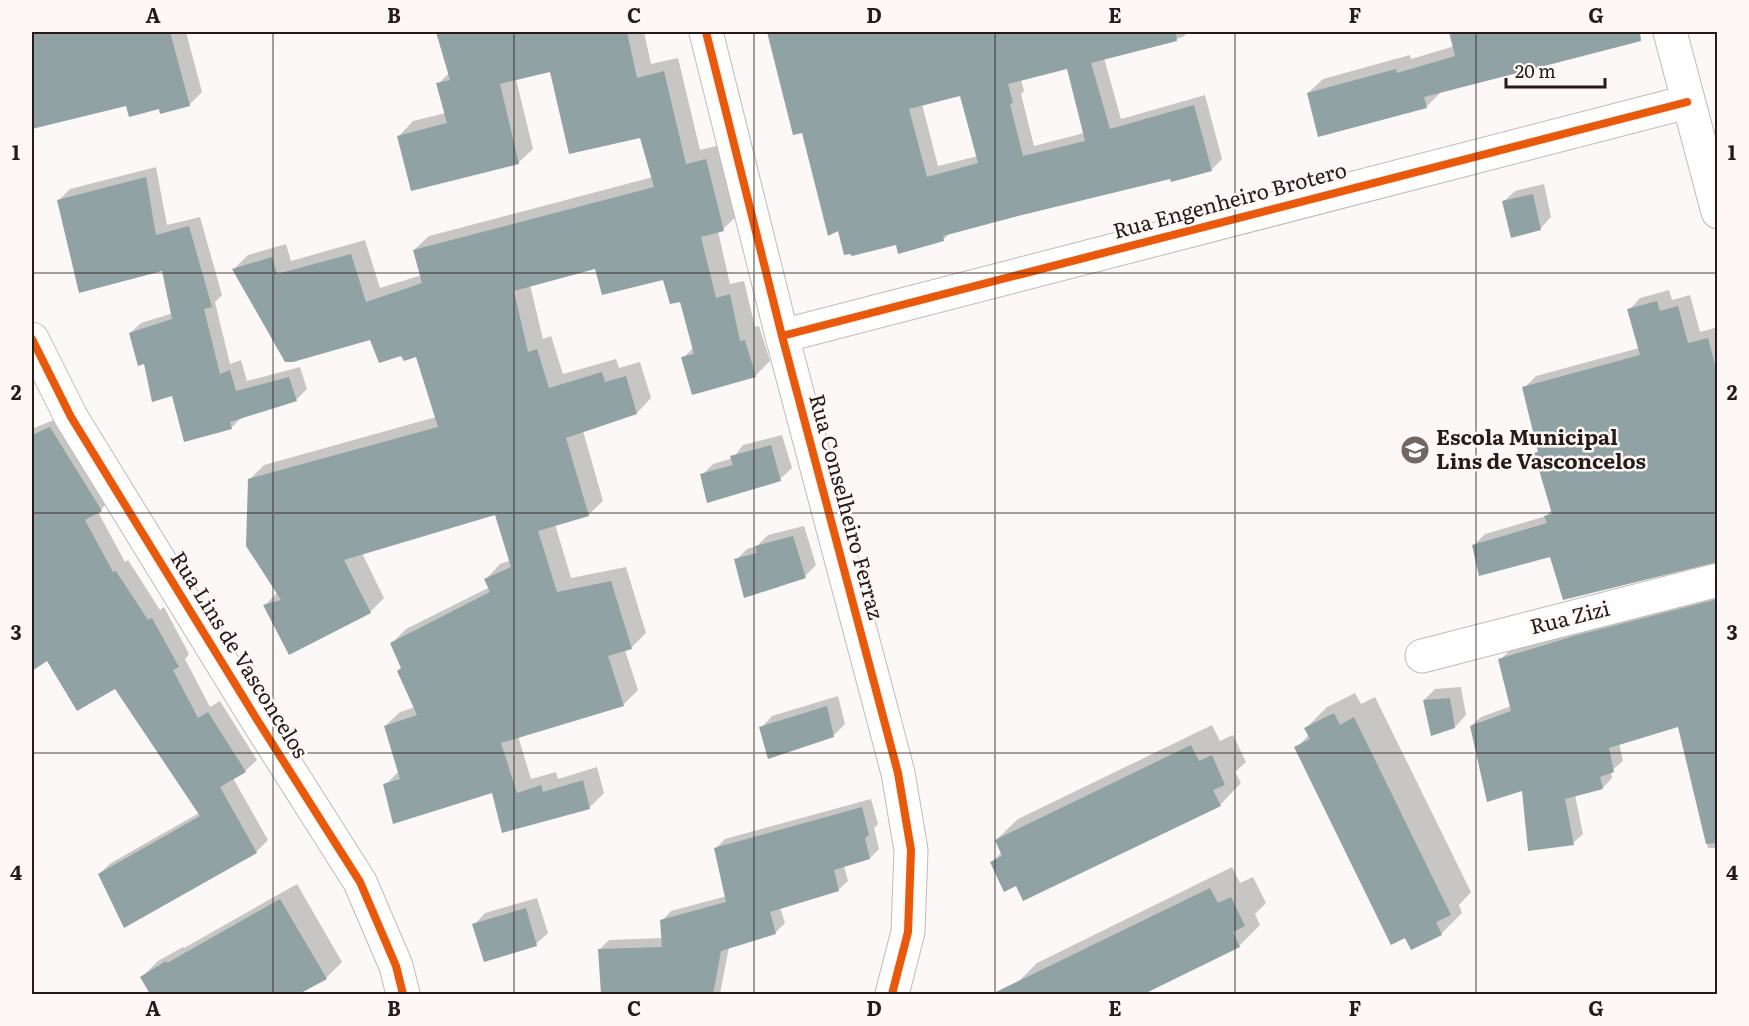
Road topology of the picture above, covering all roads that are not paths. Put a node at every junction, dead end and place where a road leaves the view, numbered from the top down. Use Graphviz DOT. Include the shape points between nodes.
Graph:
graph roads {
  1 [pos="706,32"];
  2 [pos="1670,32"];
  3 [pos="1687,102"];
  4 [pos="1718,212"];
  5 [pos="782,336"];
  6 [pos="32,339"];
  7 [pos="1718,580"];
  8 [pos="1422,656"];
  9 [pos="403,994"];
  10 [pos="892,994"];
  1 -- 5 [label="street, Rua Conselheiro Ferraz"];
  2 -- 3 [label="street"];
  3 -- 4 [label="street"];
  3 -- 5 [label="street, Rua Engenheiro Brotero"];
  5 -- 10 [label="street, Rua Conselheiro Ferraz" via="898,773 910,862 908,932"];
  6 -- 9 [label="street, Rua Lins de Vasconcelos" via="71,417 360,882 396,966"];
  7 -- 8 [label="street, Rua Zizi"];
}
